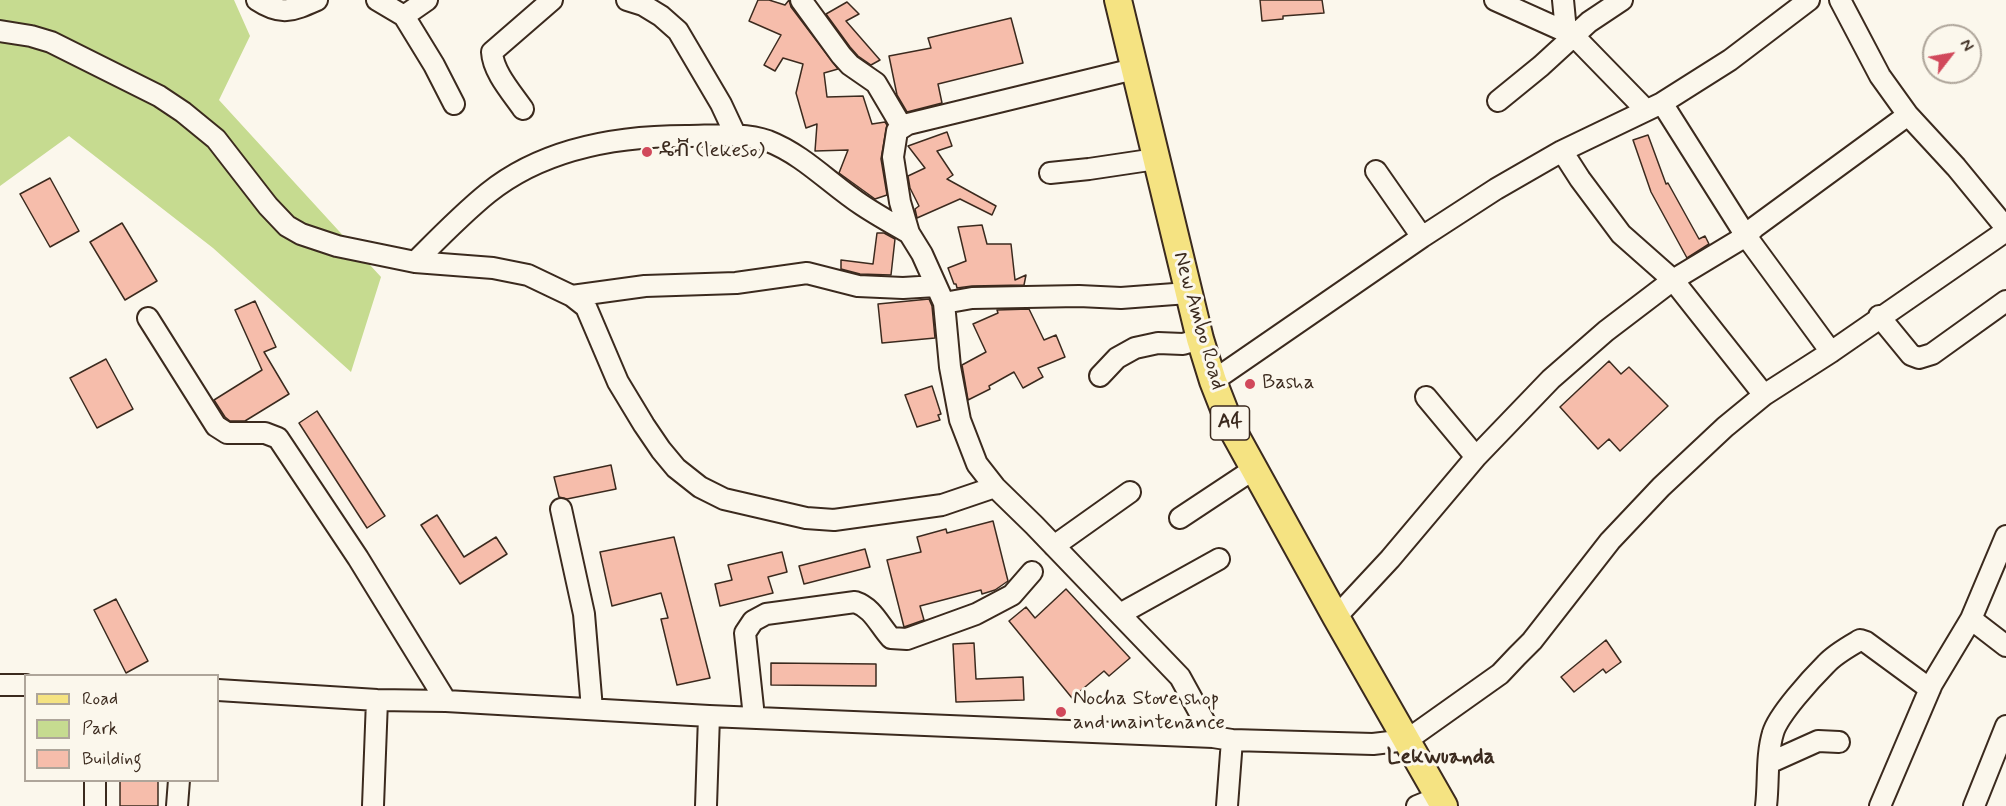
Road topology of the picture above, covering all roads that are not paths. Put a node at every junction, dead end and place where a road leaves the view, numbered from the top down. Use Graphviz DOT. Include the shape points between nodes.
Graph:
graph roads {
  1 [pos="257,0"];
  2 [pos="317,0"];
  3 [pos="377,0"];
  4 [pos="427,0"];
  5 [pos="552,0"];
  6 [pos="627,0"];
  7 [pos="801,0"];
  8 [pos="1118,0"];
  9 [pos="1495,0"];
  10 [pos="1563,0"];
  11 [pos="1622,0"];
  12 [pos="1809,0"];
  13 [pos="1840,0"];
  14 [pos="404,16"];
  15 [pos="0,31"];
  16 [pos="1569,33"];
  17 [pos="1134,69"];
  18 [pos="1498,101"];
  19 [pos="454,104"];
  20 [pos="1654,106"];
  21 [pos="523,109"];
  22 [pos="1908,115"];
  23 [pos="902,127"];
  24 [pos="736,136"];
  25 [pos="1562,151"];
  26 [pos="1156,159"];
  27 [pos="1376,171"];
  28 [pos="1050,173"];
  29 [pos="2006,230"];
  30 [pos="909,233"];
  31 [pos="1746,236"];
  32 [pos="1422,237"];
  33 [pos="415,262"];
  34 [pos="1673,280"];
  35 [pos="1188,293"];
  36 [pos="940,295"];
  37 [pos="572,296"];
  38 [pos="2006,302"];
  39 [pos="1879,316"];
  40 [pos="148,318"];
  41 [pos="1200,339"];
  42 [pos="1830,352"];
  43 [pos="1100,376"];
  44 [pos="1213,381"];
  45 [pos="1764,395"];
  46 [pos="1426,397"];
  47 [pos="1476,457"];
  48 [pos="1254,469"];
  49 [pos="995,487"];
  50 [pos="1130,492"];
  51 [pos="561,508"];
  52 [pos="1180,518"];
  53 [pos="2006,536"];
  54 [pos="1054,546"];
  55 [pos="1218,559"];
  56 [pos="1032,572"];
  57 [pos="1120,614"];
  58 [pos="1336,617"];
  59 [pos="1971,619"];
  60 [pos="2006,646"];
  61 [pos="0,685"];
  62 [pos="24,685"];
  63 [pos="1930,689"];
  64 [pos="219,690"];
  65 [pos="377,700"];
  66 [pos="446,701"];
  67 [pos="592,710"];
  68 [pos="709,716"];
  69 [pos="754,717"];
  70 [pos="2006,726"];
  71 [pos="1222,738"];
  72 [pos="1407,740"];
  73 [pos="1839,742"];
  74 [pos="1768,763"];
  75 [pos="95,782"];
  76 [pos="179,782"];
  77 [pos="1433,803"];
  78 [pos="95,806"];
  79 [pos="177,806"];
  80 [pos="373,806"];
  81 [pos="706,806"];
  82 [pos="1227,806"];
  83 [pos="1766,806"];
  84 [pos="1880,806"];
  85 [pos="1974,806"];
  1 -- 2 [label="street" via="271,9 294,10"];
  3 -- 14 [label="street"];
  4 -- 14 [label="street"];
  5 -- 21 [label="street" via="492,52 492,59"];
  6 -- 24 [label="street" via="643,5 678,31"];
  7 -- 23 [label="street" via="850,65 876,83"];
  8 -- 17 [label="main road, New Ambo Road / A4"];
  9 -- 16 [label="street"];
  10 -- 16 [label="street"];
  11 -- 16 [label="street"];
  12 -- 20 [label="street" via="1730,60"];
  13 -- 22 [label="street" via="1880,76"];
  14 -- 19 [label="street"];
  15 -- 33 [label="street" via="51,42 183,112 216,139 268,206 301,234 337,246"];
  16 -- 18 [label="street" via="1541,66"];
  16 -- 20 [label="street"];
  17 -- 23 [label="street"];
  17 -- 26 [label="main road, New Ambo Road / A4"];
  20 -- 25 [label="street"];
  20 -- 31 [label="street"];
  22 -- 29 [label="street"];
  22 -- 31 [label="street"];
  23 -- 30 [label="street" via="897,131 893,157"];
  24 -- 30 [label="street" via="767,141 802,158 862,206"];
  24 -- 33 [label="street" via="654,136 570,150 513,176 489,192"];
  25 -- 32 [label="street"];
  25 -- 34 [label="street" via="1621,234"];
  26 -- 28 [label="street"];
  26 -- 35 [label="main road, New Ambo Road / A4"];
  27 -- 32 [label="street"];
  29 -- 39 [label="street"];
  30 -- 36 [label="street"];
  31 -- 34 [label="street"];
  31 -- 42 [label="street"];
  32 -- 44 [label="street"];
  33 -- 37 [label="street" via="528,275"];
  34 -- 45 [label="street"];
  34 -- 47 [label="street" via="1551,379"];
  35 -- 36 [label="street" via="1120,298"];
  35 -- 41 [label="main road, New Ambo Road / A4"];
  36 -- 37 [label="street" via="858,286 807,273 736,283 645,286"];
  36 -- 49 [label="street" via="960,420 977,464"];
  37 -- 49 [label="street" via="586,308 618,382 661,450 684,475 724,499 806,518 834,520 942,505"];
  38 -- 39 [label="street" via="1932,354 1919,358 1911,355"];
  39 -- 42 [label="street"];
  40 -- 66 [label="street" via="216,426 226,433 266,433 278,438"];
  41 -- 43 [label="street" via="1135,348 1117,358"];
  41 -- 44 [label="main road, New Ambo Road / A4"];
  42 -- 45 [label="street"];
  44 -- 48 [label="main road, New Ambo Road / A4"];
  45 -- 72 [label="street" via="1660,487 1500,674"];
  46 -- 47 [label="street"];
  47 -- 58 [label="street" via="1390,560"];
  48 -- 52 [label="street"];
  48 -- 58 [label="main road, New Ambo Road / A4"];
  49 -- 54 [label="street"];
  50 -- 54 [label="street"];
  51 -- 67 [label="street" via="584,614"];
  53 -- 59 [label="street"];
  54 -- 57 [label="street"];
  55 -- 57 [label="street"];
  56 -- 69 [label="street" via="1012,595 976,614 907,639 891,638 872,611 855,602 766,614 753,621 746,633"];
  57 -- 71 [label="street" via="1180,678"];
  58 -- 72 [label="main road, New Ambo Road / A4"];
  59 -- 60 [label="street"];
  59 -- 63 [label="street"];
  61 -- 62 [label="street"];
  63 -- 74 [label="street" via="1860,640 1826,663 1788,707 1774,729"];
  63 -- 84 [label="street"];
  64 -- 65 [label="street"];
  65 -- 66 [label="street"];
  65 -- 80 [label="street"];
  66 -- 67 [label="street"];
  67 -- 68 [label="street"];
  68 -- 69 [label="street"];
  68 -- 81 [label="street"];
  69 -- 71 [label="street"];
  70 -- 85 [label="street"];
  71 -- 72 [label="street" via="1373,744"];
  71 -- 82 [label="street"];
  72 -- 77 [label="main road, New Ambo Road / A4"];
  73 -- 74 [label="street" via="1818,741"];
  74 -- 83 [label="street"];
  75 -- 78 [label="street"];
  76 -- 79 [label="street"];
}
